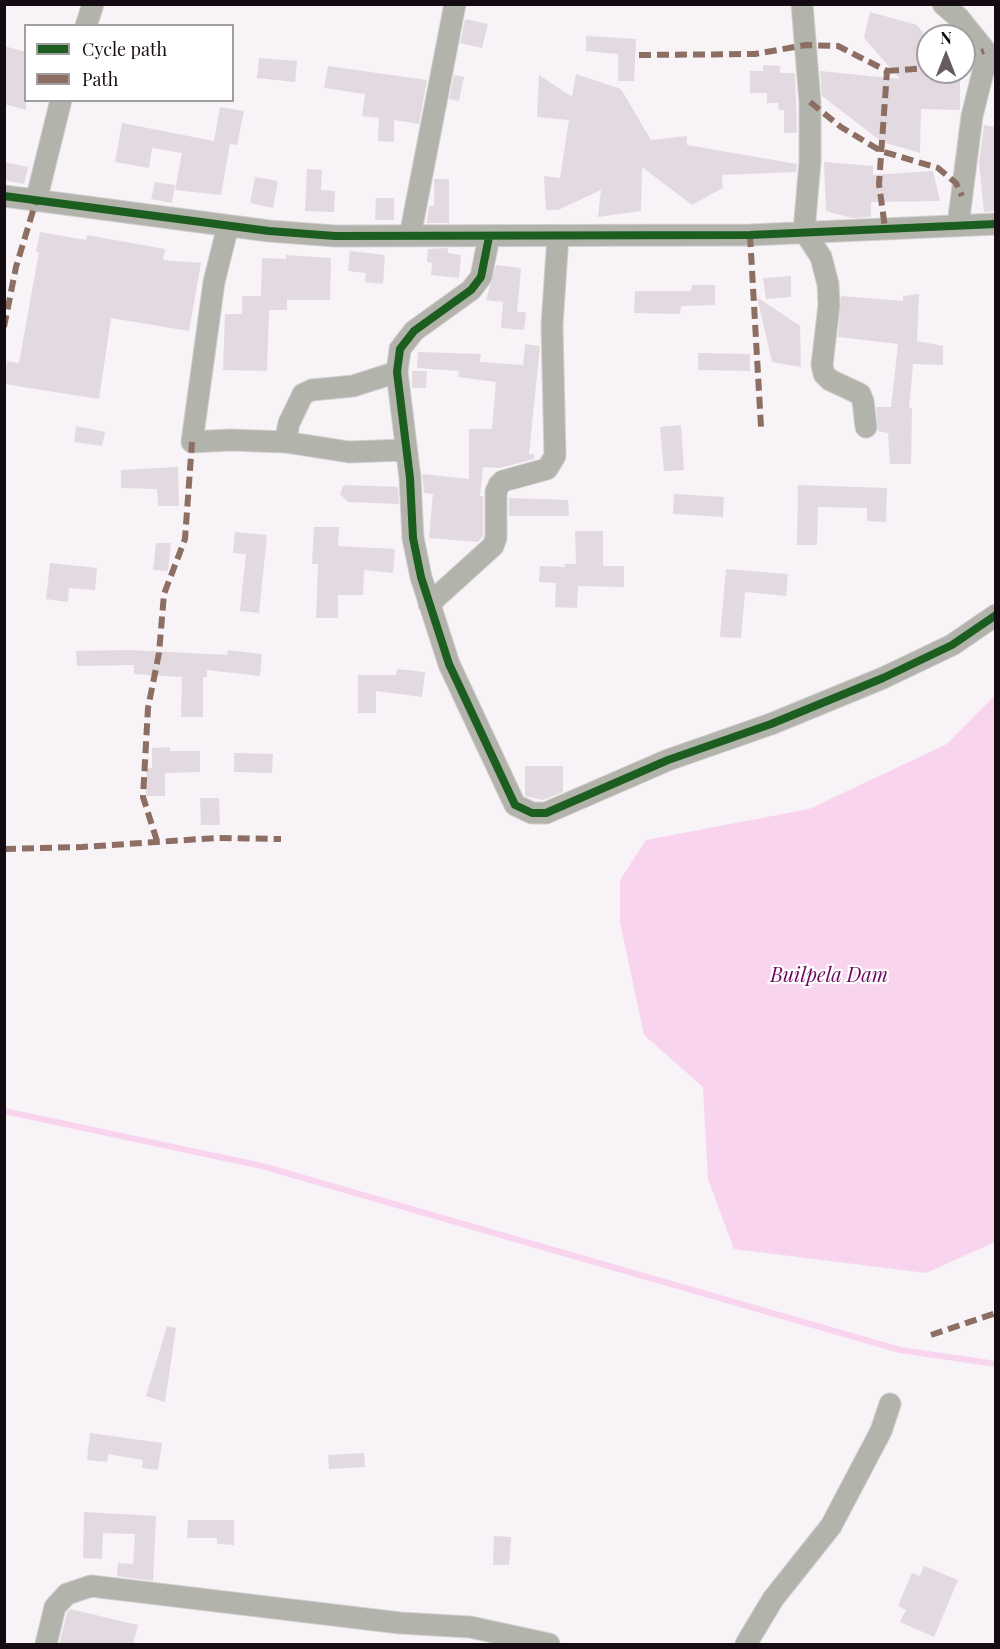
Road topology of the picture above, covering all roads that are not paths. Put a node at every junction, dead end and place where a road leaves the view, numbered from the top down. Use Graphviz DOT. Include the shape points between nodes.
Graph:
graph roads {
  1 [pos="93,4"];
  2 [pos="455,4"];
  3 [pos="802,4"];
  4 [pos="943,4"];
  5 [pos="87,24"];
  6 [pos="991,60"];
  7 [pos="61,102"];
  8 [pos="4,196"];
  9 [pos="36,201"];
  10 [pos="996,224"];
  11 [pos="958,225"];
  12 [pos="228,226"];
  13 [pos="804,231"];
  14 [pos="410,236"];
  15 [pos="489,237"];
  16 [pos="558,237"];
  17 [pos="397,372"];
  18 [pos="866,427"];
  19 [pos="285,442"];
  20 [pos="405,450"];
  21 [pos="429,604"];
  22 [pos="996,615"];
  23 [pos="890,1404"];
  24 [pos="46,1644"];
  25 [pos="549,1644"];
  26 [pos="746,1644"];
  1 -- 5 [label="street"];
  2 -- 14 [label="street"];
  3 -- 13 [label="street" via="810,102"];
  4 -- 6 [label="street"];
  6 -- 11 [label="street" via="972,116"];
  7 -- 9 [label="street"];
  8 -- 9 [label="street"];
  9 -- 12 [label="street"];
  10 -- 11 [label="street"];
  11 -- 13 [label="street"];
  12 -- 14 [label="street" via="335,237"];
  12 -- 19 [label="street" via="214,282 192,442"];
  13 -- 16 [label="street"];
  13 -- 18 [label="street" via="821,257 828,284 824,374 860,394"];
  14 -- 15 [label="street"];
  15 -- 16 [label="street"];
  15 -- 17 [label="street" via="481,277 471,290 414,331 400,349"];
  16 -- 21 [label="street" via="552,325 555,456 547,469 499,485 494,546"];
  17 -- 19 [label="street" via="352,386 303,394"];
  17 -- 20 [label="street"];
  19 -- 20 [label="street" via="349,452"];
  20 -- 21 [label="street" via="413,538"];
  21 -- 22 [label="street" via="449,664 515,805 532,813 546,813 668,760 771,724 883,678 952,645"];
  23 -- 26 [label="street" via="881,1431 831,1526 773,1599"];
  24 -- 25 [label="street" via="55,1608 67,1594 91,1586 378,1621 470,1627"];
}
